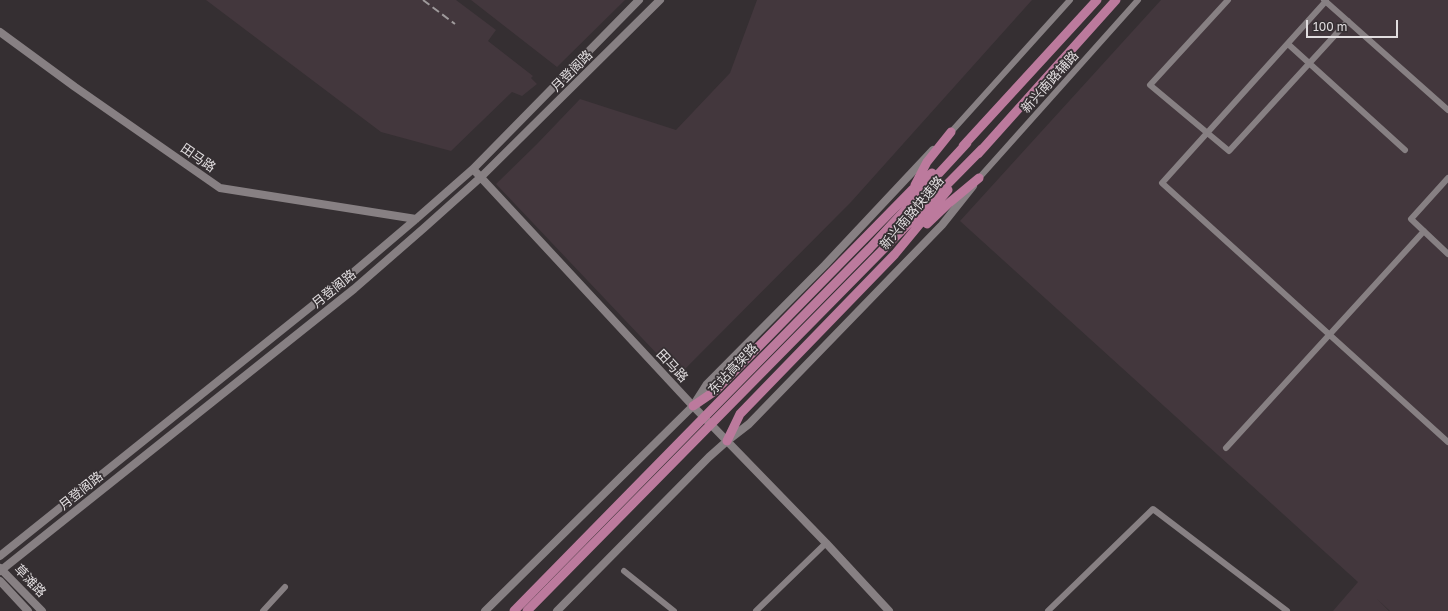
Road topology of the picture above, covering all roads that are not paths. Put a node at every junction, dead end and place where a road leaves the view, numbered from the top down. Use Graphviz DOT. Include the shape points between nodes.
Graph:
graph roads {
  1 [pos="639,0"];
  2 [pos="660,0"];
  3 [pos="1070,0"];
  4 [pos="1097,0"];
  5 [pos="1116,0"];
  6 [pos="1138,0"];
  7 [pos="1228,0"];
  8 [pos="1325,1"];
  9 [pos="1348,21"];
  10 [pos="0,32"];
  11 [pos="1288,44"];
  12 [pos="1309,63"];
  13 [pos="1448,110"];
  14 [pos="951,132"];
  15 [pos="1207,133"];
  16 [pos="967,142"];
  17 [pos="982,149"];
  18 [pos="1405,150"];
  19 [pos="472,169"];
  20 [pos="481,178"];
  21 [pos="979,178"];
  22 [pos="1448,178"];
  23 [pos="913,189"];
  24 [pos="416,219"];
  25 [pos="1424,231"];
  26 [pos="895,254"];
  27 [pos="1448,254"];
  28 [pos="1329,334"];
  29 [pos="692,406"];
  30 [pos="727,441"];
  31 [pos="1448,442"];
  32 [pos="1226,448"];
  33 [pos="826,543"];
  34 [pos="0,556"];
  35 [pos="1,569"];
  36 [pos="624,571"];
  37 [pos="0,581"];
  38 [pos="284,587"];
  39 [pos="28,611"];
  40 [pos="42,611"];
  41 [pos="263,611"];
  42 [pos="485,611"];
  43 [pos="514,611"];
  44 [pos="526,611"];
  45 [pos="557,611"];
  46 [pos="674,611"];
  47 [pos="756,611"];
  48 [pos="889,611"];
  49 [pos="1048,611"];
  50 [pos="1287,611"];
  1 -- 19 [label="main road, 月登阁路"];
  2 -- 20 [label="main road, 月登阁路"];
  3 -- 14 [label="street"];
  4 -- 16 [label="main road, 新兴南路快速路"];
  5 -- 17 [label="main road, 新兴南路快速路"];
  6 -- 21 [label="street, 新兴南路辅路"];
  7 -- 15 [label="street" via="1150,86"];
  8 -- 9 [label="street"];
  8 -- 11 [label="street"];
  9 -- 12 [label="street"];
  9 -- 13 [label="street"];
  10 -- 24 [label="main road, 田马路" via="220,188"];
  11 -- 12 [label="street"];
  11 -- 15 [label="street"];
  12 -- 15 [label="street" via="1229,151"];
  12 -- 18 [label="street"];
  14 -- 23 [label="main road" via="926,162"];
  14 -- 29 [label="main road" via="707,384"];
  15 -- 28 [label="street" via="1162,183"];
  16 -- 23 [label="main road, 新兴南路快速路"];
  16 -- 43 [label="main road, 东站高架路" via="870,248"];
  17 -- 26 [label="main road, 新兴南路快速路"];
  17 -- 44 [label="main road, 东站高架路"];
  19 -- 20 [label="main road, 田马路"];
  19 -- 24 [label="main road, 月登阁路"];
  20 -- 29 [label="main road, 田马路"];
  20 -- 35 [label="main road, 月登阁路" via="354,289"];
  21 -- 26 [label="main road"];
  21 -- 30 [label="main road" via="942,225 749,424"];
  22 -- 25 [label="street" via="1411,219"];
  23 -- 29 [label="main road, 新兴南路快速路" via="714,392"];
  24 -- 34 [label="main road, 月登阁路" via="344,281"];
  25 -- 27 [label="street"];
  25 -- 28 [label="street"];
  26 -- 30 [label="main road, 新兴南路快速路" via="740,414"];
  28 -- 31 [label="street"];
  28 -- 32 [label="street"];
  29 -- 30 [label="main road, 田马路"];
  29 -- 42 [label="main road"];
  30 -- 33 [label="main road, 田马路"];
  30 -- 45 [label="main road"];
  33 -- 47 [label="street"];
  33 -- 48 [label="main road, 田马路"];
  35 -- 40 [label="main road, 草滩路"];
  36 -- 46 [label="street"];
  37 -- 39 [label="main road, 草滩路"];
  38 -- 41 [label="street"];
  49 -- 50 [label="street" via="1153,509"];
}
